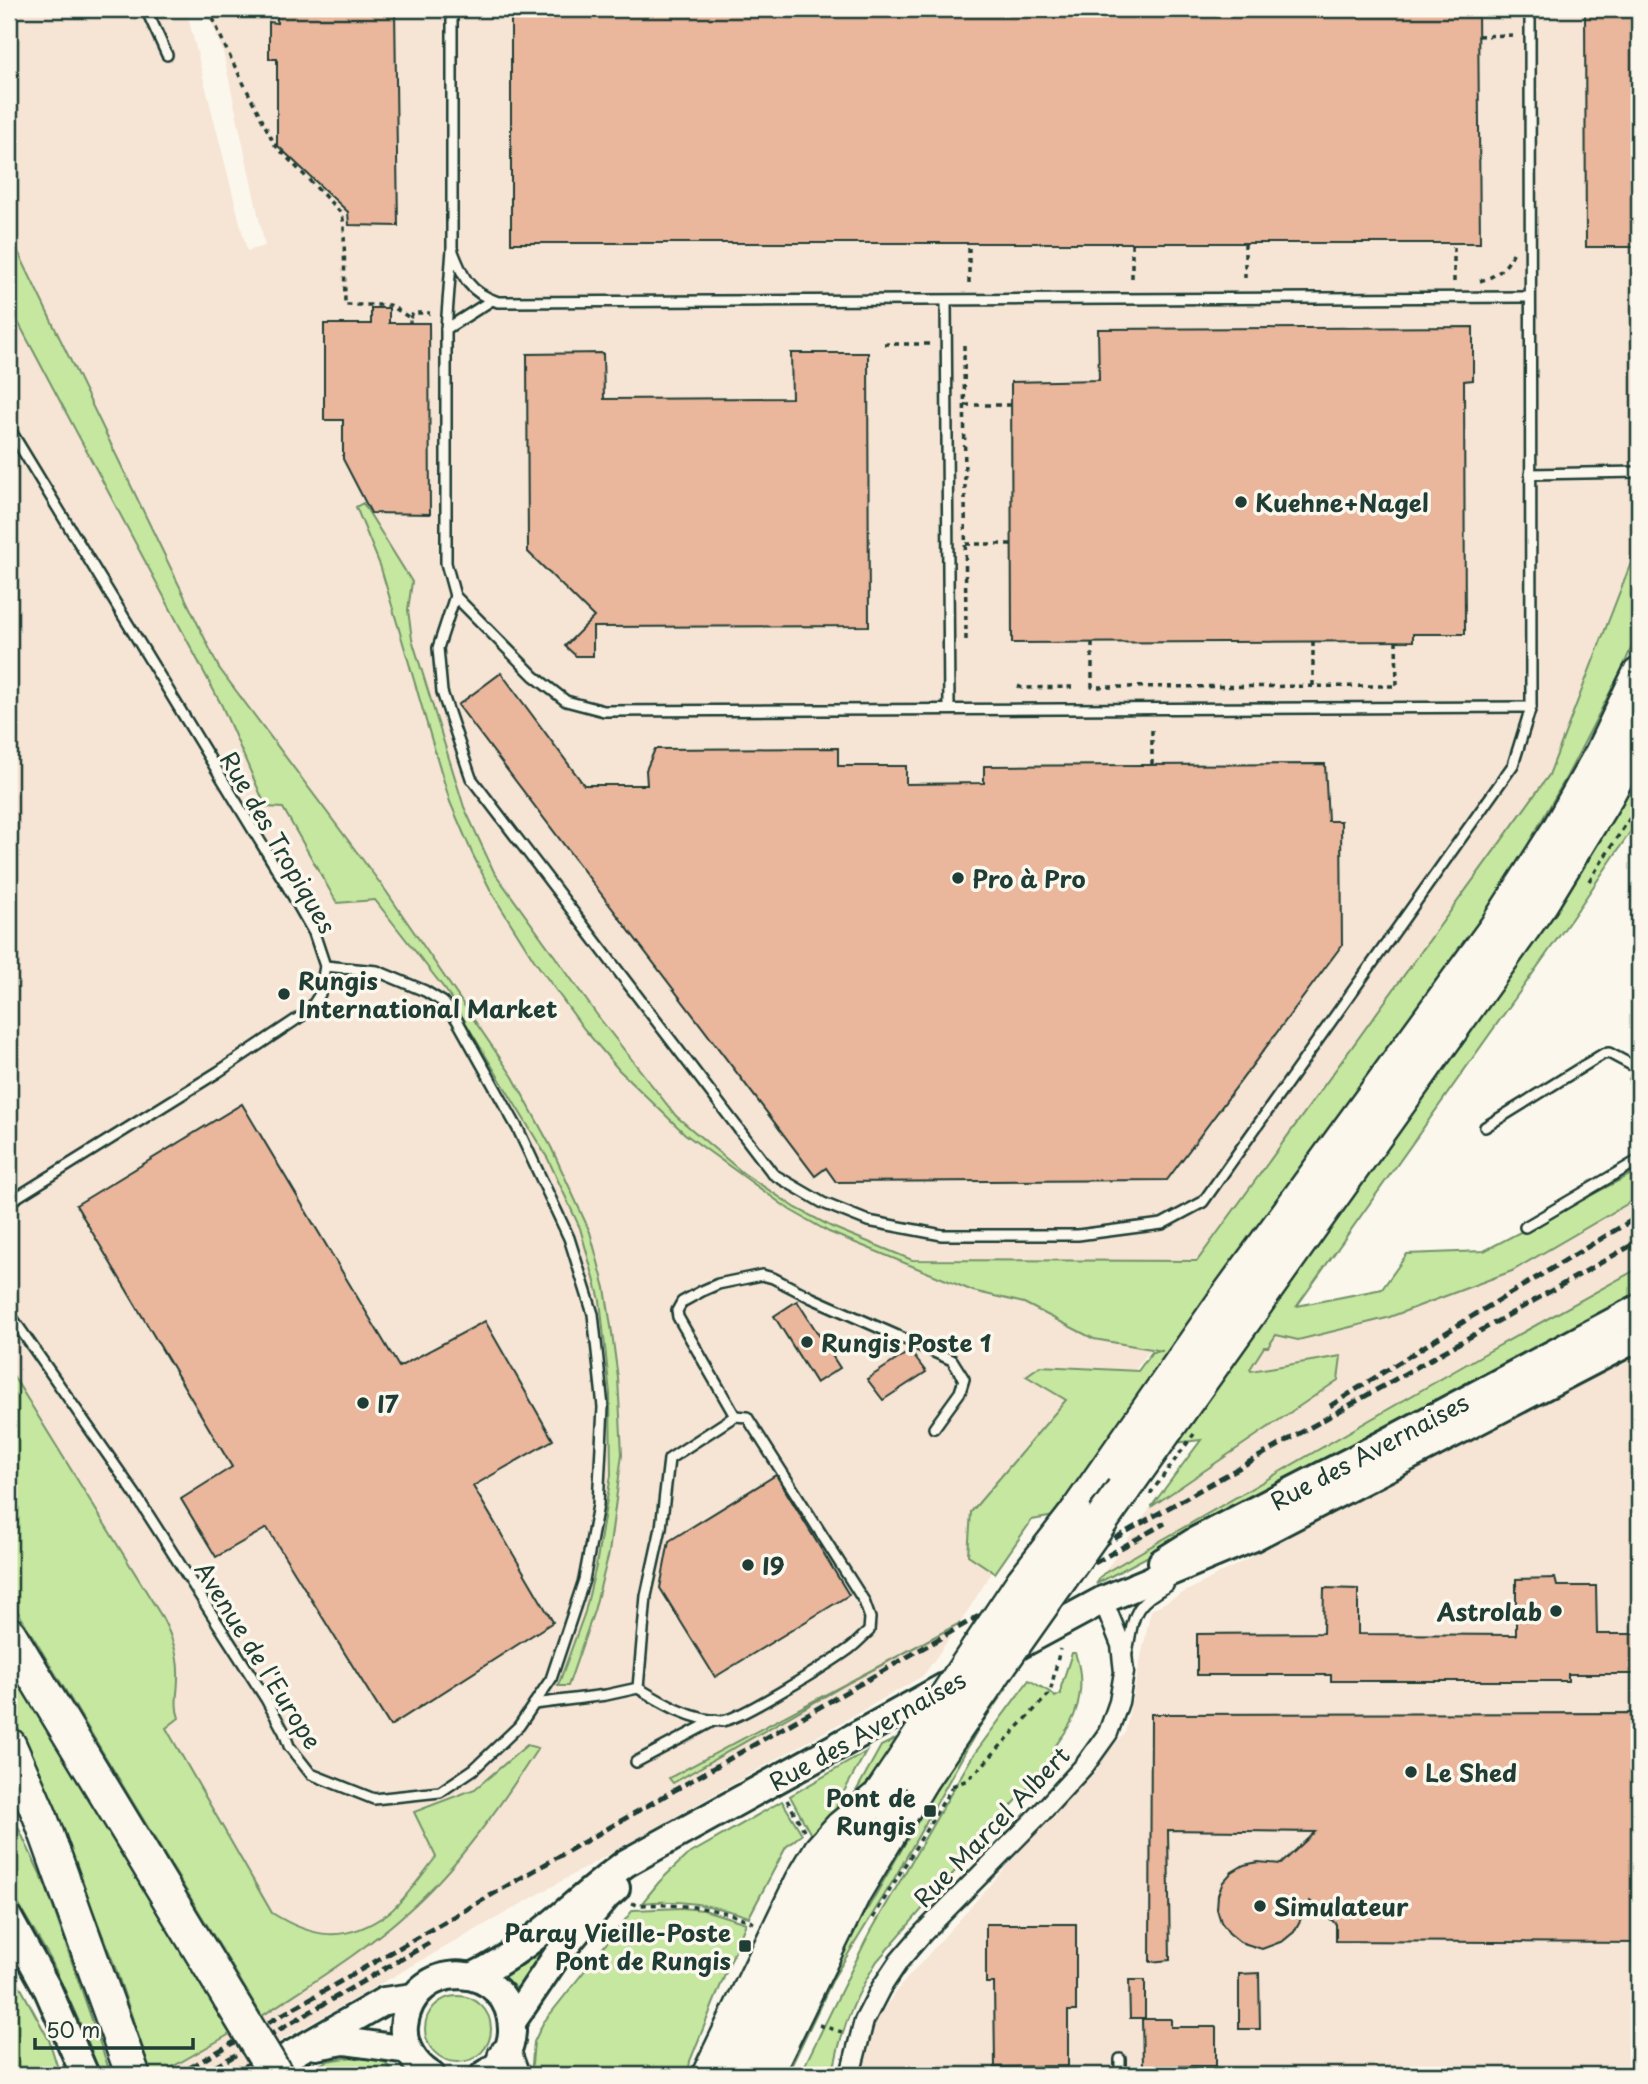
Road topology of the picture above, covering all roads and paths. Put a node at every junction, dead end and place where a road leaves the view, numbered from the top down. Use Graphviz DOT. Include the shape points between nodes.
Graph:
graph roads {
  1 [pos="146,9"];
  2 [pos="209,9"];
  3 [pos="453,9"];
  4 [pos="1530,9"];
  5 [pos="1516,35"];
  6 [pos="1478,36"];
  7 [pos="167,55"];
  8 [pos="969,243"];
  9 [pos="1132,243"];
  10 [pos="1245,243"];
  11 [pos="1454,243"];
  12 [pos="1516,247"];
  13 [pos="452,249"];
  14 [pos="1467,281"];
  15 [pos="1233,282"];
  16 [pos="1454,282"];
  17 [pos="1144,283"];
  18 [pos="969,284"];
  19 [pos="1529,298"];
  20 [pos="492,300"];
  21 [pos="946,301"];
  22 [pos="430,313"];
  23 [pos="446,329"];
  24 [pos="884,344"];
  25 [pos="934,344"];
  26 [pos="964,345"];
  27 [pos="965,405"];
  28 [pos="1011,405"];
  29 [pos="9,428"];
  30 [pos="1639,472"];
  31 [pos="1530,474"];
  32 [pos="966,544"];
  33 [pos="1011,544"];
  34 [pos="455,596"];
  35 [pos="966,640"];
  36 [pos="1396,641"];
  37 [pos="1313,642"];
  38 [pos="1092,643"];
  39 [pos="1639,676"];
  40 [pos="1018,686"];
  41 [pos="1312,686"];
  42 [pos="1072,687"];
  43 [pos="1531,707"];
  44 [pos="949,709"];
  45 [pos="1152,728"];
  46 [pos="1639,736"];
  47 [pos="1152,765"];
  48 [pos="325,965"];
  49 [pos="1639,1070"];
  50 [pos="1639,1096"];
  51 [pos="1485,1127"];
  52 [pos="1639,1160"];
  53 [pos="9,1202"];
  54 [pos="1525,1227"];
  55 [pos="1273,1257"];
  56 [pos="1639,1308"];
  57 [pos="9,1314"];
  58 [pos="1639,1337"];
  59 [pos="735,1416"];
  60 [pos="934,1428"];
  61 [pos="1250,1539"];
  62 [pos="1184,1577"];
  63 [pos="1172,1583"];
  64 [pos="1103,1600"];
  65 [pos="1069,1617"];
  66 [pos="9,1634"];
  67 [pos="1124,1672"];
  68 [pos="638,1688"];
  69 [pos="534,1704"];
  70 [pos="716,1720"];
  71 [pos="9,1745"];
  72 [pos="636,1762"];
  73 [pos="956,1778"];
  74 [pos="936,1783"];
  75 [pos="783,1794"];
  76 [pos="880,1796"];
  77 [pos="805,1833"];
  78 [pos="669,1841"];
  79 [pos="637,1905"];
  80 [pos="9,1919"];
  81 [pos="873,1919"];
  82 [pos="749,1920"];
  83 [pos="474,1976"];
  84 [pos="414,1997"];
  85 [pos="512,2022"];
  86 [pos="825,2027"];
  87 [pos="835,2031"];
  88 [pos="301,2050"];
  89 [pos="408,2050"];
  90 [pos="1120,2059"];
  91 [pos="130,2065"];
  92 [pos="500,2069"];
  93 [pos="84,2074"];
  94 [pos="256,2075"];
  95 [pos="276,2075"];
  96 [pos="431,2075"];
  97 [pos="709,2075"];
  98 [pos="734,2075"];
  99 [pos="765,2075"];
  100 [pos="850,2075"];
  101 [pos="1120,2075"];
  1 -- 7 [label="lane"];
  2 -- 22 [label="path" via="275,145 342,214 345,306 390,305 410,321 413,313"];
  3 -- 13 [label="lane"];
  4 -- 19 [label="lane"];
  5 -- 6 [label="path"];
  8 -- 18 [label="path"];
  9 -- 17 [label="path" via="1132,283"];
  10 -- 15 [label="path" via="1245,282"];
  11 -- 16 [label="path"];
  12 -- 14 [label="path" via="1494,277"];
  13 -- 20 [label="lane" via="464,280"];
  13 -- 23 [label="lane"];
  19 -- 21 [label="lane"];
  19 -- 31 [label="lane"];
  20 -- 21 [label="lane"];
  20 -- 23 [label="lane"];
  21 -- 44 [label="lane"];
  23 -- 34 [label="lane" via="446,563"];
  24 -- 25 [label="path"];
  26 -- 27 [label="path"];
  27 -- 28 [label="path"];
  27 -- 32 [label="path"];
  29 -- 48 [label="lane, Rue des Tropiques" via="286,884 314,933"];
  30 -- 31 [label="lane"];
  31 -- 43 [label="lane"];
  32 -- 33 [label="path"];
  32 -- 35 [label="path"];
  34 -- 43 [label="lane" via="439,648 442,692 471,778 773,1174 823,1203 868,1221 942,1235 1077,1235 1162,1224 1203,1202 1513,765"];
  34 -- 44 [label="lane" via="534,676 566,701 604,710"];
  36 -- 41 [label="path" via="1396,686"];
  37 -- 41 [label="path"];
  38 -- 41 [label="path" via="1092,687"];
  39 -- 55 [label="highway" via="1558,831"];
  40 -- 42 [label="path"];
  43 -- 44 [label="lane"];
  45 -- 47 [label="path"];
  46 -- 55 [label="highway" via="1541,903"];
  48 -- 53 [label="lane, Rue des Tropiques" via="320,994 309,1011"];
  48 -- 69 [label="lane, Avenue de l'Europe" via="376,971 425,991 443,1002 457,1020 518,1129 573,1250 593,1314 603,1407 598,1505 584,1580 551,1679"];
  49 -- 50 [label="lane" via="1635,1081"];
  49 -- 51 [label="lane" via="1603,1054"];
  52 -- 54 [label="lane"];
  55 -- 74 [label="highway, bridge" via="1124,1490 1002,1661"];
  55 -- 76 [label="highway, bridge" via="1023,1582"];
  56 -- 64 [label="main road, Rue des Avernaises" via="1197,1540"];
  57 -- 69 [label="lane, Avenue de l'Europe" via="135,1494 266,1699 289,1746 311,1774 374,1799 440,1792 474,1769 519,1726"];
  58 -- 61 [label="main road, Rue des Avernaises"];
  59 -- 60 [label="lane" via="677,1311 682,1302 711,1287 762,1275 952,1360 964,1379"];
  59 -- 68 [label="lane" via="669,1459 661,1528 646,1596"];
  59 -- 70 [label="lane" via="747,1417 870,1618 869,1631 831,1661 748,1711"];
  61 -- 62 [label="lane"];
  61 -- 64 [label="main road, Rue des Avernaises"];
  63 -- 67 [label="lane" via="1146,1600 1134,1617"];
  64 -- 65 [label="main road, Rue des Avernaises"];
  64 -- 67 [label="street, Rue Marcel Albert" via="1121,1645"];
  65 -- 74 [label="path" via="1050,1693 965,1781"];
  65 -- 78 [label="main road, Rue des Avernaises"];
  66 -- 95 [label="highway, bridge"];
  67 -- 100 [label="street, Rue Marcel Albert" via="1108,1733 1085,1765 923,1933 888,1976 864,2021"];
  68 -- 69 [label="lane"];
  68 -- 70 [label="lane" via="691,1715"];
  70 -- 72 [label="lane"];
  71 -- 91 [label="highway" via="40,1816"];
  73 -- 74 [label="path"];
  74 -- 81 [label="path"];
  74 -- 99 [label="highway" via="854,1892"];
  75 -- 77 [label="path"];
  76 -- 97 [label="highway" via="828,1842 802,1882"];
  76 -- 98 [label="highway" via="828,1885"];
  78 -- 83 [label="main road, Rue des Avernaises" via="626,1863 533,1941"];
  78 -- 85 [label="main road, Rue des Avernaises" via="607,1896 556,1957"];
  79 -- 82 [label="path" via="706,1907"];
  80 -- 93 [label="main road" via="48,1990"];
  83 -- 84 [label="main road" via="441,1977"];
  83 -- 85 [label="main road" via="500,1993"];
  84 -- 88 [label="main road" via="384,2001"];
  84 -- 89 [label="main road" via="406,2013"];
  85 -- 92 [label="main road" via="512,2039"];
  86 -- 87 [label="path"];
  88 -- 89 [label="main road" via="344,2041"];
  88 -- 94 [label="main road"];
  89 -- 96 [label="main road"];
  90 -- 101 [label="lane"];
}
